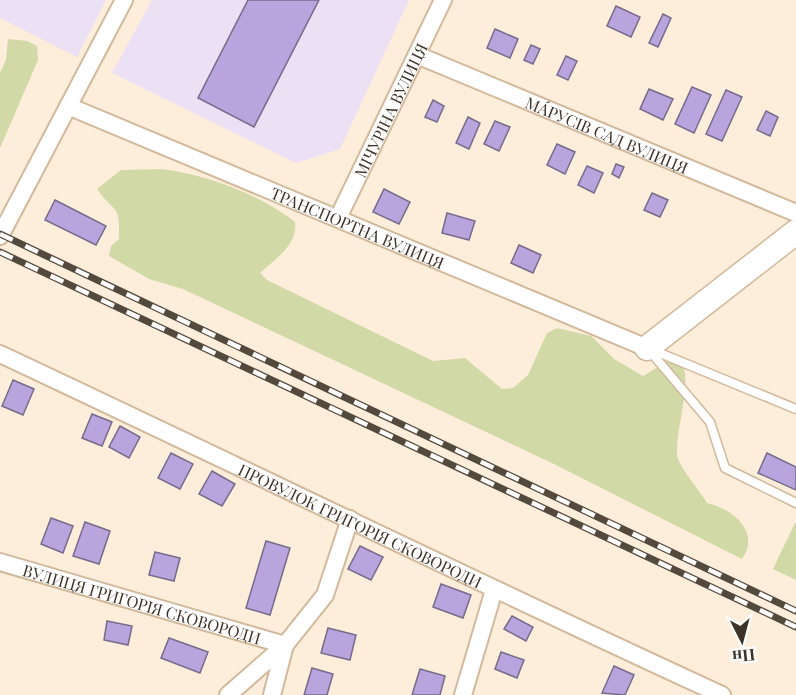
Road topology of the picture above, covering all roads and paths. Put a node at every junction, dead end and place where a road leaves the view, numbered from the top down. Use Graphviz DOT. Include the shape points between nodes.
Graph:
graph roads {
  1 [pos="124,0"];
  2 [pos="443,0"];
  3 [pos="417,55"];
  4 [pos="68,106"];
  5 [pos="796,213"];
  6 [pos="338,218"];
  7 [pos="796,232"];
  8 [pos="0,236"];
  9 [pos="647,348"];
  10 [pos="0,354"];
  11 [pos="796,410"];
  12 [pos="796,503"];
  13 [pos="350,519"];
  14 [pos="0,562"];
  15 [pos="494,590"];
  16 [pos="285,645"];
  17 [pos="228,695"];
  18 [pos="272,695"];
  19 [pos="463,695"];
  20 [pos="722,695"];
  1 -- 4 [label="street"];
  2 -- 3 [label="street, МІЧУРІНА ВУЛИЦЯ"];
  3 -- 5 [label="street, МÁРУСІВ САД ВУЛИЦЯ"];
  3 -- 6 [label="street, МІЧУРІНА ВУЛИЦЯ"];
  4 -- 6 [label="street, ТРАНСПОРТНА ВУЛИЦЯ"];
  4 -- 8 [label="street"];
  6 -- 9 [label="street, ТРАНСПОРТНА ВУЛИЦЯ"];
  7 -- 9 [label="street"];
  9 -- 11 [label="lane"];
  9 -- 12 [label="lane" via="710,422 725,468"];
  10 -- 13 [label="street, ПРОВУЛОК ГРИГОРІЯ СКОВОРОДИ"];
  13 -- 15 [label="street, ПРОВУЛОК ГРИГОРІЯ СКОВОРОДИ"];
  13 -- 16 [label="street" via="325,595"];
  14 -- 16 [label="street, ВУЛИЦЯ ГРИГОРІЯ СКОВОРОДИ"];
  15 -- 19 [label="street"];
  15 -- 20 [label="street, ПРОВУЛОК ГРИГОРІЯ СКОВОРОДИ"];
  16 -- 17 [label="street"];
  16 -- 18 [label="street"];
}
